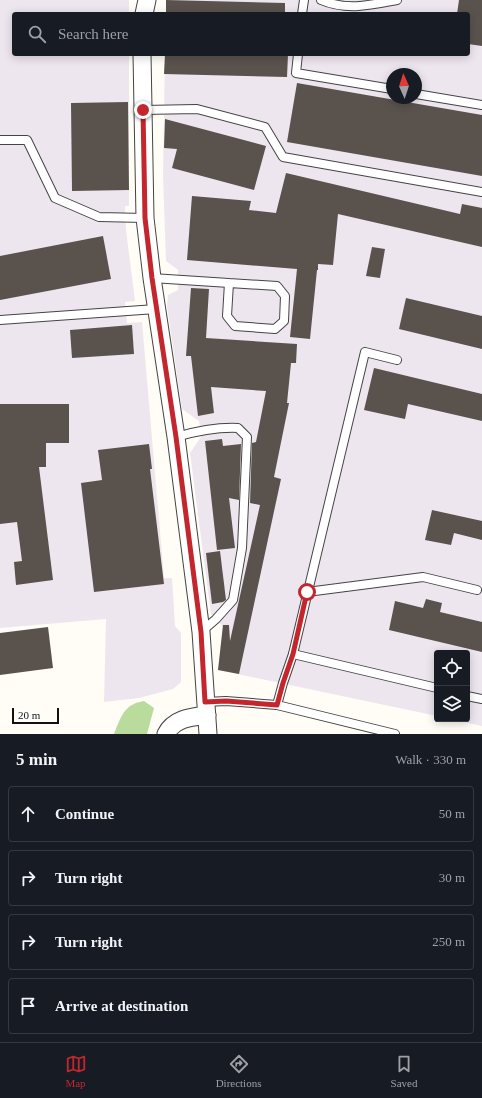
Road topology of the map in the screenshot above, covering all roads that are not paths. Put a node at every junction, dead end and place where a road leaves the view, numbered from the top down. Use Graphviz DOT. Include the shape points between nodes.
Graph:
graph roads {
  1 [pos="147,0"];
  2 [pos="304,0"];
  3 [pos="322,0"];
  4 [pos="397,0"];
  5 [pos="144,12"];
  6 [pos="302,12"];
  7 [pos="142,56"];
  8 [pos="298,56"];
  9 [pos="386,88"];
  10 [pos="422,95"];
  11 [pos="482,105"];
  12 [pos="143,110"];
  13 [pos="0,140"];
  14 [pos="482,192"];
  15 [pos="145,218"];
  16 [pos="152,278"];
  17 [pos="228,283"];
  18 [pos="156,309"];
  19 [pos="0,320"];
  20 [pos="397,360"];
  21 [pos="176,437"];
  22 [pos="477,590"];
  23 [pos="307,592"];
  24 [pos="201,632"];
  25 [pos="293,654"];
  26 [pos="434,687"];
  27 [pos="470,697"];
  28 [pos="482,699"];
  29 [pos="277,705"];
  30 [pos="206,709"];
  31 [pos="166,734"];
  32 [pos="208,734"];
  33 [pos="395,734"];
  1 -- 5 [label="street"];
  2 -- 6 [label="lane"];
  3 -- 4 [label="lane" via="338,5 361,7"];
  7 -- 12 [label="street"];
  8 -- 9 [label="lane" via="296,73"];
  10 -- 11 [label="lane"];
  12 -- 14 [label="lane" via="197,109 265,127 283,157"];
  12 -- 15 [label="street"];
  13 -- 15 [label="lane" via="27,140 55,198 100,217"];
  15 -- 16 [label="street"];
  16 -- 17 [label="lane"];
  16 -- 18 [label="street"];
  17 -- 17 [label="lane" via="277,286 285,296 284,321 275,329 235,326 227,316"];
  18 -- 19 [label="lane"];
  18 -- 21 [label="street"];
  20 -- 23 [label="lane" via="365,352"];
  21 -- 24 [label="street"];
  21 -- 24 [label="lane" via="219,427 238,428 247,437 242,548 233,600"];
  22 -- 23 [label="lane" via="423,577"];
  23 -- 25 [label="lane"];
  24 -- 30 [label="street"];
  25 -- 26 [label="lane"];
  25 -- 29 [label="lane"];
  27 -- 28 [label="lane"];
  29 -- 30 [label="lane" via="226,701"];
  29 -- 33 [label="lane"];
  30 -- 31 [label="street" via="178,721"];
  30 -- 32 [label="street"];
}
